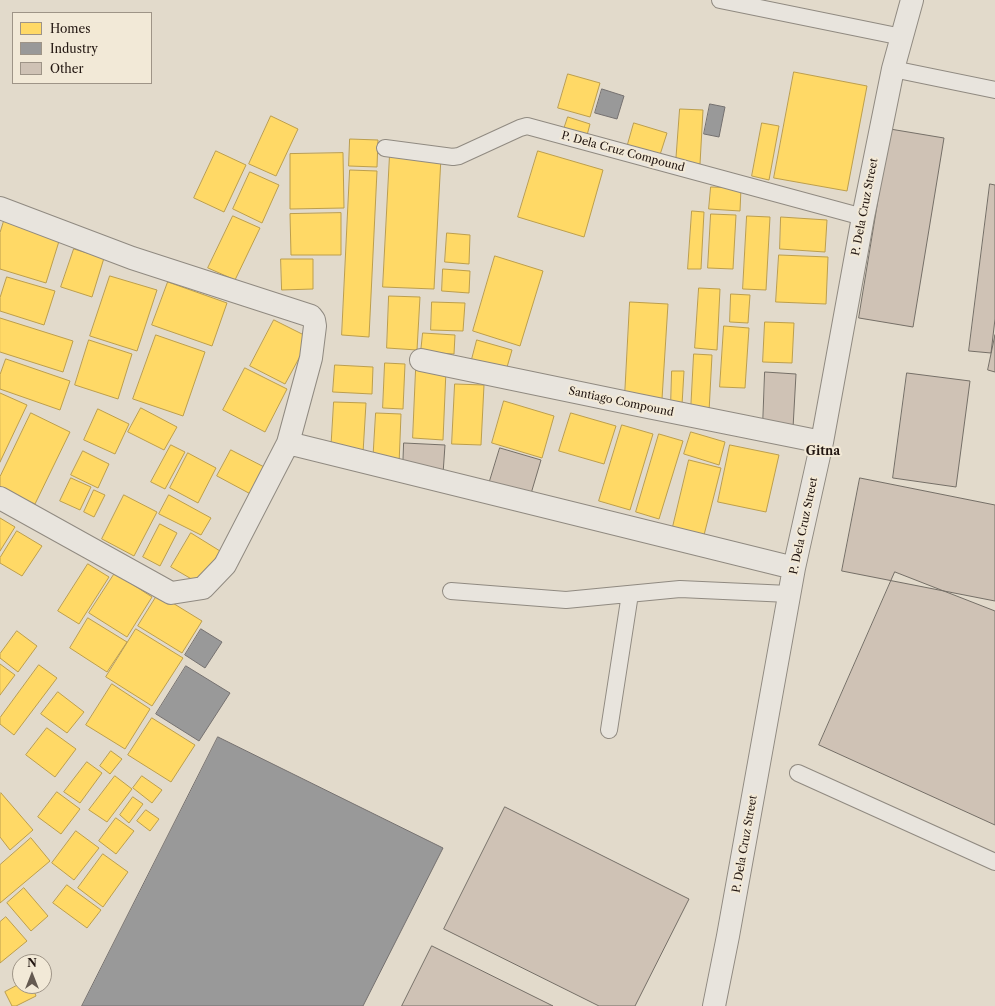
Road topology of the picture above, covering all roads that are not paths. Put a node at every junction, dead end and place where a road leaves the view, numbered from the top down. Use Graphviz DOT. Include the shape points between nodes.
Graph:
graph roads {
  1 [pos="720,0"];
  2 [pos="912,0"];
  3 [pos="902,37"];
  4 [pos="893,69"];
  5 [pos="995,90"];
  6 [pos="385,148"];
  7 [pos="0,208"];
  8 [pos="862,217"];
  9 [pos="422,360"];
  10 [pos="822,442"];
  11 [pos="288,443"];
  12 [pos="0,498"];
  13 [pos="794,568"];
  14 [pos="451,591"];
  15 [pos="630,594"];
  16 [pos="790,594"];
  17 [pos="609,730"];
  18 [pos="798,773"];
  19 [pos="995,862"];
  20 [pos="714,1006"];
  1 -- 3 [label="lane"];
  2 -- 3 [label="street, P. Dela Cruz Street"];
  3 -- 4 [label="street, P. Dela Cruz Street"];
  4 -- 5 [label="lane"];
  4 -- 8 [label="street, P. Dela Cruz Street"];
  6 -- 8 [label="lane, P. Dela Cruz Compound" via="453,157 527,126"];
  7 -- 11 [label="street" via="132,258 311,316 315,326 311,358"];
  8 -- 10 [label="street, P. Dela Cruz Street"];
  9 -- 10 [label="street, Santiago Compound"];
  10 -- 13 [label="street, P. Dela Cruz Street"];
  11 -- 12 [label="street" via="225,565 203,588 171,593"];
  11 -- 13 [label="street"];
  13 -- 16 [label="street, P. Dela Cruz Street"];
  14 -- 15 [label="lane" via="566,600"];
  15 -- 16 [label="lane" via="680,589"];
  15 -- 17 [label="lane"];
  16 -- 20 [label="street, P. Dela Cruz Street"];
  18 -- 19 [label="lane"];
}
